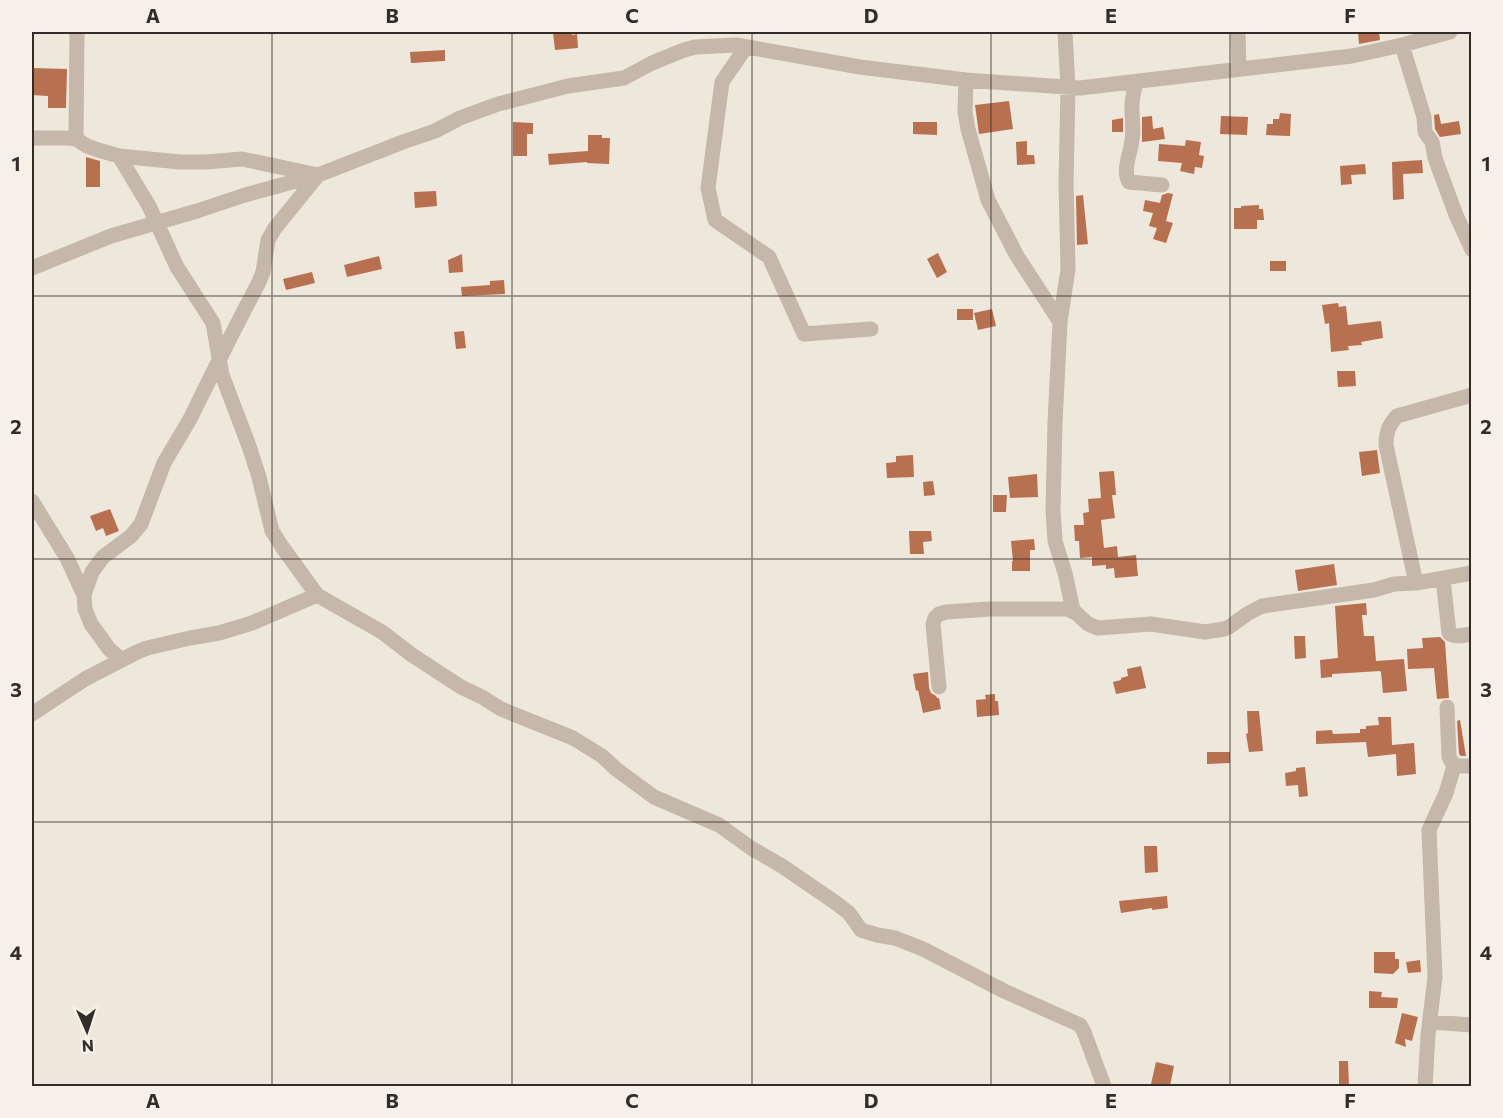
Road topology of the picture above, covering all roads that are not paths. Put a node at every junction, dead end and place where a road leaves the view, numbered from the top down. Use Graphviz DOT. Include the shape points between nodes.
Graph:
graph roads {
  1 [pos="77,32"];
  2 [pos="1065,32"];
  3 [pos="1238,32"];
  4 [pos="1450,32"];
  5 [pos="739,41"];
  6 [pos="1402,45"];
  7 [pos="1239,69"];
  8 [pos="966,80"];
  9 [pos="1136,82"];
  10 [pos="1068,88"];
  11 [pos="32,138"];
  12 [pos="76,139"];
  13 [pos="119,156"];
  14 [pos="318,175"];
  15 [pos="1162,185"];
  16 [pos="157,223"];
  17 [pos="1472,250"];
  18 [pos="32,268"];
  19 [pos="1060,322"];
  20 [pos="871,329"];
  21 [pos="220,358"];
  22 [pos="1472,395"];
  23 [pos="32,501"];
  24 [pos="1472,573"];
  25 [pos="1443,579"];
  26 [pos="1416,583"];
  27 [pos="317,594"];
  28 [pos="84,595"];
  29 [pos="1072,610"];
  30 [pos="1472,634"];
  31 [pos="121,659"];
  32 [pos="939,687"];
  33 [pos="1447,707"];
  34 [pos="32,714"];
  35 [pos="1454,766"];
  36 [pos="1472,766"];
  37 [pos="1430,1022"];
  38 [pos="1472,1025"];
  39 [pos="1104,1086"];
  40 [pos="1425,1086"];
  1 -- 12 [label="street"];
  2 -- 10 [label="street"];
  3 -- 7 [label="street"];
  4 -- 6 [label="street"];
  5 -- 8 [label="street" via="860,67"];
  5 -- 14 [label="street" via="684,50 624,78 568,86 498,104"];
  5 -- 20 [label="street" via="722,82 708,188 715,220 769,257 804,334"];
  6 -- 7 [label="street" via="1352,56"];
  6 -- 17 [label="street" via="1425,132"];
  7 -- 9 [label="street"];
  8 -- 10 [label="street"];
  8 -- 19 [label="street" via="968,129 988,200 1017,256"];
  9 -- 10 [label="street"];
  9 -- 15 [label="street" via="1126,178 1129,182"];
  10 -- 19 [label="street" via="1068,269"];
  11 -- 12 [label="street"];
  12 -- 13 [label="street"];
  13 -- 14 [label="street" via="180,162 242,159"];
  13 -- 16 [label="street"];
  14 -- 16 [label="street"];
  14 -- 21 [label="street" via="268,240 259,282"];
  16 -- 18 [label="street" via="111,236"];
  16 -- 21 [label="street" via="177,267 213,323"];
  19 -- 29 [label="street" via="1053,510 1055,541"];
  21 -- 27 [label="street" via="227,392 259,477 272,531"];
  21 -- 28 [label="street" via="164,463 141,524 103,557 92,572"];
  22 -- 26 [label="street" via="1397,416 1389,424 1386,445"];
  23 -- 28 [label="street" via="67,558"];
  24 -- 25 [label="street"];
  25 -- 26 [label="street"];
  25 -- 30 [label="street" via="1449,633"];
  26 -- 29 [label="street" via="1262,606 1224,629 1205,632 1151,624 1098,628"];
  27 -- 31 [label="street" via="252,623 147,648"];
  27 -- 39 [label="street" via="501,710 573,738 654,797 719,825 836,903 861,930 923,949 1004,991 1075,1021 1084,1032"];
  28 -- 31 [label="street" via="91,624"];
  29 -- 32 [label="street" via="963,610 939,614 933,624"];
  31 -- 34 [label="street"];
  33 -- 35 [label="street" via="1449,757"];
  35 -- 36 [label="street"];
  35 -- 37 [label="street" via="1430,830 1436,956"];
  37 -- 38 [label="street"];
  37 -- 40 [label="street"];
}
